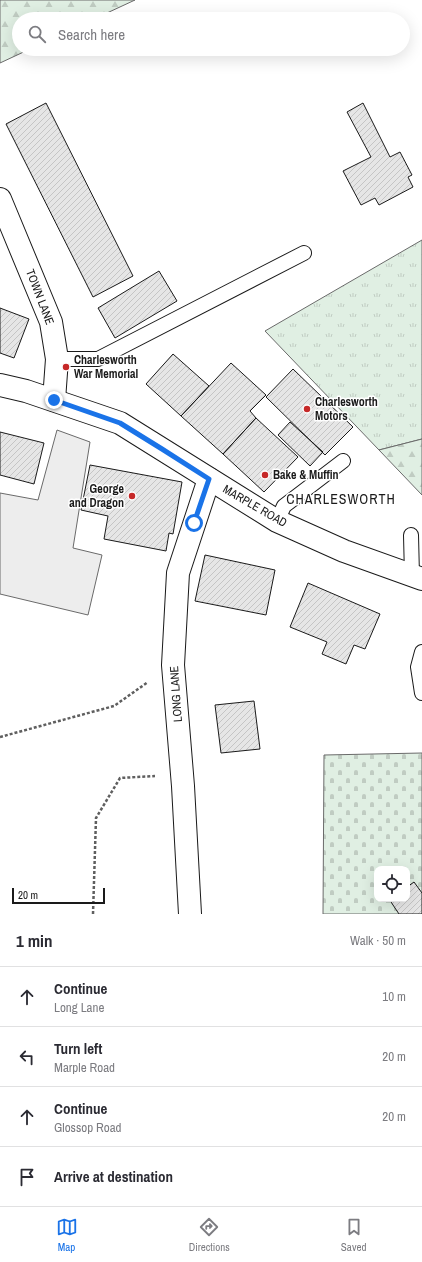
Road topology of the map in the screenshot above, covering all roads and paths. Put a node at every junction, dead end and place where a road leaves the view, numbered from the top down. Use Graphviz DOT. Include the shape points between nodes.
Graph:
graph roads {
  1 [pos="0,199"];
  2 [pos="304,254"];
  3 [pos="56,359"];
  4 [pos="0,385"];
  5 [pos="54,400"];
  6 [pos="343,461"];
  7 [pos="209,479"];
  8 [pos="277,521"];
  9 [pos="411,535"];
  10 [pos="417,577"];
  11 [pos="422,652"];
  12 [pos="173,665"];
  13 [pos="422,693"];
  14 [pos="0,737"];
  15 [pos="182,774"];
  16 [pos="93,914"];
  17 [pos="190,914"];
  1 -- 3 [label="street, TOWN LANE" via="51,322"];
  2 -- 3 [label="lane" via="98,359"];
  3 -- 5 [label="street, TOWN LANE"];
  4 -- 5 [label="street, MARPLE ROAD"];
  5 -- 7 [label="street, MARPLE ROAD" via="120,423"];
  6 -- 8 [label="lane" via="284,506"];
  7 -- 8 [label="street, MARPLE ROAD"];
  7 -- 12 [label="street, LONG LANE" via="178,573"];
  8 -- 10 [label="street, MARPLE ROAD" via="344,551"];
  9 -- 10 [label="lane"];
  11 -- 13 [label="lane" via="418,666"];
  12 -- 14 [label="path" via="114,706"];
  12 -- 15 [label="street, LONG LANE"];
  15 -- 16 [label="path" via="120,778 96,818"];
  15 -- 17 [label="street, LONG LANE"];
}
